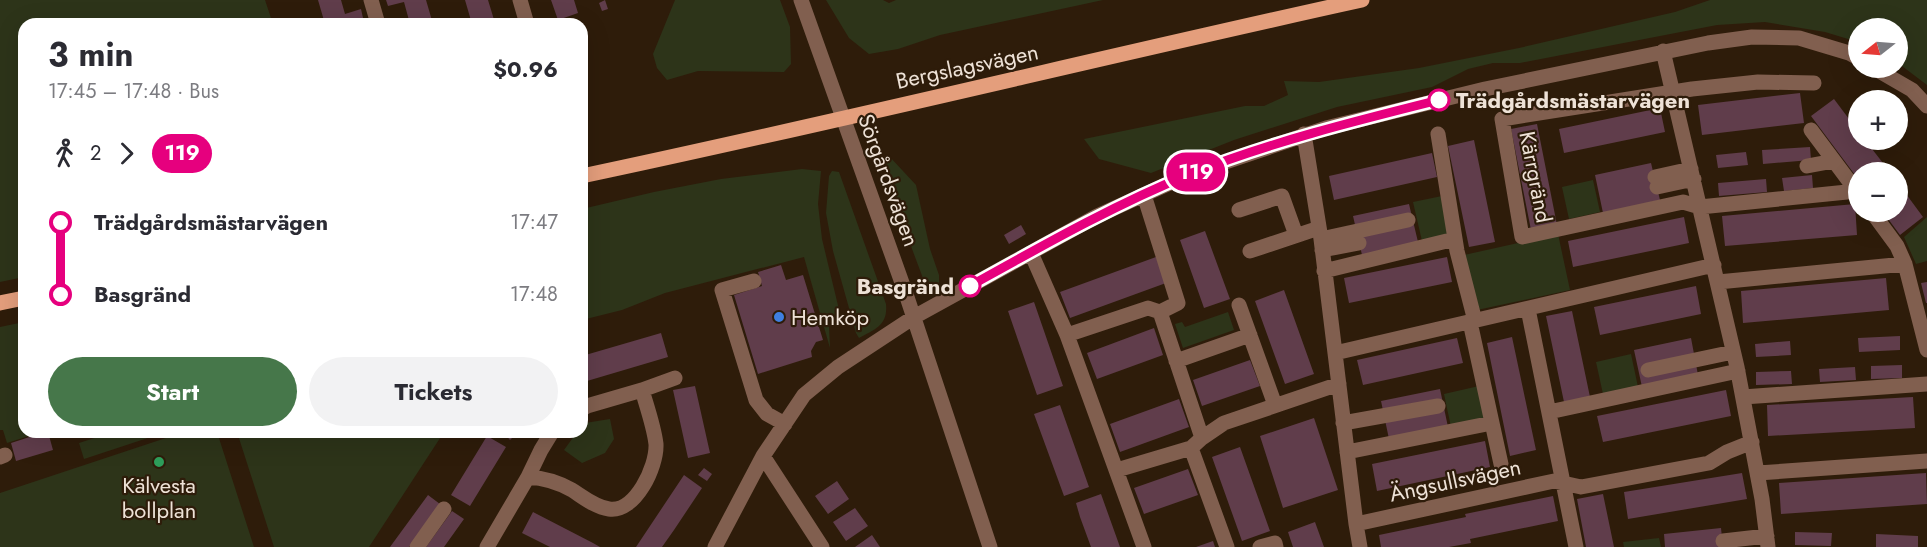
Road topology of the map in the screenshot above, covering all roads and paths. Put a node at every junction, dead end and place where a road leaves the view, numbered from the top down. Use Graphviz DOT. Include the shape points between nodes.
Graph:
graph roads {
  1 [pos="371,0"];
  2 [pos="520,0"];
  3 [pos="801,0"];
  4 [pos="1362,0"];
  5 [pos="376,18"];
  6 [pos="525,18"];
  7 [pos="1663,51"];
  8 [pos="1848,53"];
  9 [pos="1891,78"];
  10 [pos="1814,83"];
  11 [pos="1673,92"];
  12 [pos="1927,106"];
  13 [pos="843,118"];
  14 [pos="1811,130"];
  15 [pos="1304,134"];
  16 [pos="1437,134"];
  17 [pos="1834,161"];
  18 [pos="1807,166"];
  19 [pos="1692,174"];
  20 [pos="588,175"];
  21 [pos="1848,179"];
  22 [pos="1656,182"];
  23 [pos="1848,193"];
  24 [pos="1144,195"];
  25 [pos="1700,207"];
  26 [pos="1239,210"];
  27 [pos="1408,220"];
  28 [pos="1879,222"];
  29 [pos="1296,235"];
  30 [pos="1320,239"];
  31 [pos="1455,239"];
  32 [pos="1250,251"];
  33 [pos="1031,253"];
  34 [pos="1905,264"];
  35 [pos="1714,265"];
  36 [pos="1324,271"];
  37 [pos="754,281"];
  38 [pos="1718,282"];
  39 [pos="18,299"];
  40 [pos="0,303"];
  41 [pos="1239,306"];
  42 [pos="1528,309"];
  43 [pos="1160,312"];
  44 [pos="914,317"];
  45 [pos="1473,321"];
  46 [pos="1067,335"];
  47 [pos="1250,335"];
  48 [pos="1732,347"];
  49 [pos="1927,350"];
  50 [pos="1335,353"];
  51 [pos="1176,361"];
  52 [pos="1648,370"];
  53 [pos="1738,371"];
  54 [pos="675,378"];
  55 [pos="1339,384"];
  56 [pos="1927,384"];
  57 [pos="642,390"];
  58 [pos="1743,397"];
  59 [pos="1275,405"];
  60 [pos="588,406"];
  61 [pos="1438,406"];
  62 [pos="1549,412"];
  63 [pos="1492,423"];
  64 [pos="785,424"];
  65 [pos="1344,429"];
  66 [pos="548,438"];
  67 [pos="1752,442"];
  68 [pos="1196,443"];
  69 [pos="1347,452"];
  70 [pos="763,456"];
  71 [pos="1927,461"];
  72 [pos="1501,464"];
  73 [pos="1118,470"];
  74 [pos="1758,473"];
  75 [pos="528,477"];
  76 [pos="1564,482"];
  77 [pos="444,509"];
  78 [pos="1356,524"];
  79 [pos="1723,541"];
  80 [pos="1766,544"];
  81 [pos="417,547"];
  82 [pos="487,547"];
  83 [pos="715,547"];
  84 [pos="822,547"];
  85 [pos="990,547"];
  86 [pos="1144,547"];
  87 [pos="1227,547"];
  88 [pos="1260,547"];
  89 [pos="1276,547"];
  90 [pos="1360,547"];
  91 [pos="1576,547"];
  1 -- 5 [label="street"];
  2 -- 6 [label="street"];
  3 -- 13 [label="street, Sörgårdsvägen"];
  4 -- 13 [label="main road, Bergslagsvägen"];
  7 -- 8 [label="street" via="1752,37 1799,38"];
  7 -- 11 [label="street"];
  7 -- 15 [label="street" via="1485,89"];
  9 -- 12 [label="street" via="1912,90"];
  10 -- 11 [label="street, Kärrgränd" via="1758,82"];
  11 -- 19 [label="street"];
  11 -- 25 [label="street, Kärrgränd" via="1502,119 1522,237 1683,202"];
  13 -- 20 [label="main road, Bergslagsvägen"];
  13 -- 44 [label="street, Sörgårdsvägen"];
  14 -- 17 [label="street, Kärrgränd"];
  15 -- 24 [label="street" via="1190,174"];
  15 -- 30 [label="street"];
  16 -- 31 [label="street, Ängsullsvägen"];
  17 -- 18 [label="street"];
  17 -- 21 [label="street, Kärrgränd"];
  19 -- 22 [label="street"];
  19 -- 25 [label="street"];
  23 -- 25 [label="street, Kärrgränd"];
  24 -- 33 [label="street"];
  24 -- 43 [label="street" via="1178,303"];
  25 -- 35 [label="street"];
  26 -- 29 [label="street" via="1282,196"];
  27 -- 30 [label="street" via="1358,237"];
  28 -- 34 [label="street"];
  29 -- 30 [label="street"];
  29 -- 32 [label="street"];
  30 -- 36 [label="street"];
  31 -- 36 [label="street"];
  31 -- 45 [label="street, Ängsullsvägen"];
  33 -- 44 [label="street"];
  33 -- 46 [label="street"];
  34 -- 38 [label="street"];
  34 -- 49 [label="street"];
  35 -- 38 [label="street"];
  35 -- 42 [label="street"];
  36 -- 50 [label="street"];
  37 -- 64 [label="street" via="722,290 756,400 767,414"];
  38 -- 48 [label="street"];
  39 -- 40 [label="main road"];
  41 -- 47 [label="street"];
  42 -- 45 [label="street"];
  42 -- 62 [label="street"];
  43 -- 46 [label="street" via="1148,308"];
  43 -- 51 [label="street"];
  44 -- 64 [label="street" via="838,367 804,395"];
  44 -- 85 [label="street, Sörgårdsvägen"];
  45 -- 50 [label="street"];
  45 -- 63 [label="street, Ängsullsvägen"];
  46 -- 73 [label="street"];
  47 -- 51 [label="street"];
  47 -- 59 [label="street"];
  48 -- 52 [label="street"];
  48 -- 53 [label="street"];
  50 -- 55 [label="street"];
  51 -- 68 [label="street"];
  53 -- 58 [label="street"];
  53 -- 62 [label="street"];
  54 -- 57 [label="street"];
  55 -- 59 [label="street"];
  55 -- 65 [label="street"];
  56 -- 58 [label="street"];
  57 -- 60 [label="street"];
  57 -- 75 [label="street" via="656,446 651,472 635,498 619,509 607,509 543,478"];
  58 -- 67 [label="street"];
  59 -- 68 [label="street" via="1224,423"];
  61 -- 65 [label="street" via="1386,422"];
  62 -- 76 [label="street"];
  63 -- 69 [label="street"];
  63 -- 72 [label="street, Ängsullsvägen"];
  64 -- 70 [label="street"];
  65 -- 69 [label="street"];
  66 -- 75 [label="street"];
  67 -- 74 [label="street"];
  67 -- 76 [label="street" via="1709,463 1581,487"];
  68 -- 73 [label="street"];
  68 -- 87 [label="street"];
  69 -- 78 [label="street"];
  70 -- 83 [label="street"];
  70 -- 84 [label="street"];
  71 -- 74 [label="street"];
  73 -- 86 [label="street"];
  74 -- 80 [label="street"];
  75 -- 82 [label="street"];
  76 -- 78 [label="street, Ängsullsvägen"];
  76 -- 91 [label="street"];
  77 -- 81 [label="street"];
  78 -- 90 [label="street"];
  79 -- 80 [label="street"];
  88 -- 89 [label="street" via="1275,543"];
}
